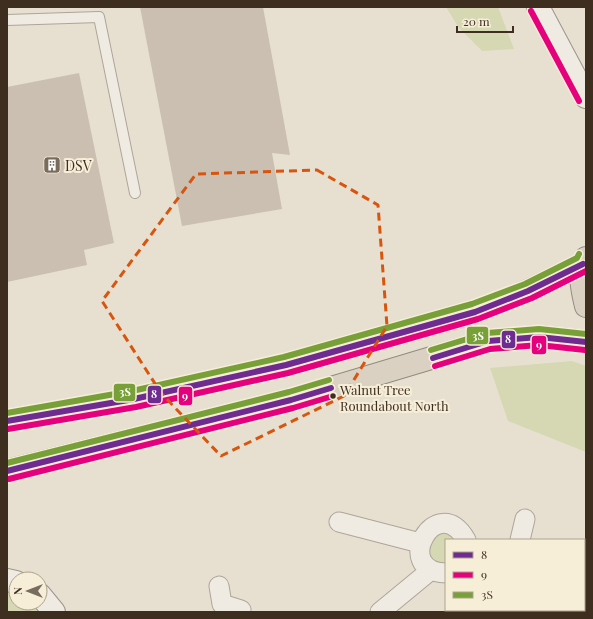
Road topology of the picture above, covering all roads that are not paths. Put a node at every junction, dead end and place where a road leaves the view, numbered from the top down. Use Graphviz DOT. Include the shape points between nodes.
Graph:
graph roads {
  1 [pos="538,7"];
  2 [pos="7,20"];
  3 [pos="583,93"];
  4 [pos="586,112"];
  5 [pos="135,193"];
  6 [pos="584,261"];
  7 [pos="586,306"];
  8 [pos="586,342"];
  9 [pos="7,421"];
  10 [pos="7,471"];
  11 [pos="525,519"];
  12 [pos="339,522"];
  13 [pos="465,539"];
  14 [pos="520,539"];
  15 [pos="420,543"];
  16 [pos="438,571"];
  17 [pos="219,586"];
  18 [pos="218,608"];
  19 [pos="241,610"];
  20 [pos="380,612"];
  1 -- 3 [label="street"];
  2 -- 5 [label="lane" via="99,17"];
  3 -- 4 [label="street"];
  6 -- 7 [label="highway" via="581,288"];
  6 -- 9 [label="highway" via="528,291 474,312 414,330 286,365 134,399"];
  8 -- 10 [label="highway" via="539,337 488,341 291,400"];
  11 -- 14 [label="street"];
  12 -- 15 [label="street"];
  13 -- 15 [label="street" via="457,528 442,524 428,530"];
  15 -- 16 [label="street" via="421,558"];
  16 -- 20 [label="street"];
  17 -- 18 [label="street"];
  18 -- 19 [label="street"];
}
